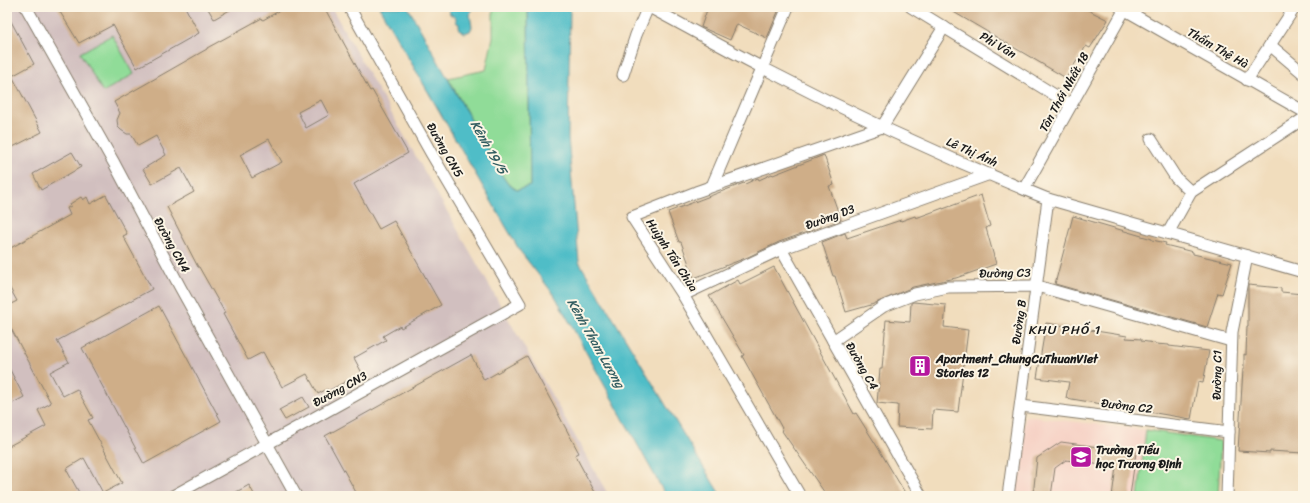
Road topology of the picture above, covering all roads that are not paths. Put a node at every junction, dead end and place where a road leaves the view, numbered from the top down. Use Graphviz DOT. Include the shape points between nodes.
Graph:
graph roads {
  1 [pos="26,7"];
  2 [pos="349,7"];
  3 [pos="648,7"];
  4 [pos="788,7"];
  5 [pos="911,7"];
  6 [pos="1295,7"];
  7 [pos="1124,8"];
  8 [pos="944,27"];
  9 [pos="1270,45"];
  10 [pos="762,68"];
  11 [pos="1303,73"];
  12 [pos="622,75"];
  13 [pos="1247,80"];
  14 [pos="1071,105"];
  15 [pos="1303,111"];
  16 [pos="1303,119"];
  17 [pos="882,127"];
  18 [pos="1151,139"];
  19 [pos="990,174"];
  20 [pos="712,186"];
  21 [pos="1024,189"];
  22 [pos="1191,192"];
  23 [pos="1048,199"];
  24 [pos="1168,233"];
  25 [pos="781,249"];
  26 [pos="1247,256"];
  27 [pos="1303,272"];
  28 [pos="1037,286"];
  29 [pos="683,295"];
  30 [pos="520,304"];
  31 [pos="833,341"];
  32 [pos="1231,341"];
  33 [pos="1021,406"];
  34 [pos="1229,432"];
  35 [pos="267,445"];
  36 [pos="173,496"];
  37 [pos="296,496"];
  38 [pos="800,496"];
  39 [pos="921,496"];
  40 [pos="1008,496"];
  41 [pos="1227,496"];
  1 -- 35 [label="street, Đường CN4"];
  2 -- 30 [label="street, Đường CN5"];
  3 -- 10 [label="street, Lê Thị Ánh"];
  3 -- 12 [label="street"];
  4 -- 10 [label="street"];
  5 -- 8 [label="street, Phi Vân"];
  6 -- 9 [label="street"];
  7 -- 13 [label="street, Thẩm Thệ Hà"];
  7 -- 14 [label="street, Tân Thới Nhất 18"];
  8 -- 14 [label="street, Phi Vân"];
  8 -- 17 [label="street"];
  9 -- 11 [label="street"];
  9 -- 13 [label="street"];
  10 -- 17 [label="street, Lê Thị Ánh"];
  10 -- 20 [label="street"];
  13 -- 15 [label="street, Thẩm Thệ Hà"];
  14 -- 21 [label="street, Tân Thới Nhất 18"];
  16 -- 22 [label="street"];
  17 -- 19 [label="street, Lê Thị Ánh"];
  17 -- 20 [label="street, Huỳnh Tấn Chùa"];
  18 -- 22 [label="street" via="1176,178"];
  19 -- 21 [label="street, Lê Thị Ánh"];
  19 -- 25 [label="street, Đường D3"];
  20 -- 29 [label="street, Huỳnh Tấn Chùa" via="632,217"];
  21 -- 23 [label="street, Lê Thị Ánh"];
  22 -- 24 [label="street"];
  23 -- 24 [label="street, Lê Thị Ánh"];
  23 -- 28 [label="street, Đường B"];
  24 -- 26 [label="street, Lê Thị Ánh"];
  25 -- 29 [label="street, Đường D3"];
  25 -- 31 [label="street, Đường C4"];
  26 -- 27 [label="street, Lê Thị Ánh"];
  26 -- 32 [label="street, Đường C1"];
  28 -- 31 [label="street, Đường C3" via="948,287 915,294 884,306"];
  28 -- 32 [label="street, Đường C3"];
  28 -- 33 [label="street, Đường B"];
  29 -- 38 [label="street, Huỳnh Tấn Chùa"];
  30 -- 35 [label="street, Đường CN3"];
  31 -- 39 [label="street, Đường C4"];
  32 -- 34 [label="street, Đường C1"];
  33 -- 34 [label="street, Đường C2"];
  33 -- 40 [label="street, Đường B"];
  34 -- 41 [label="street, Đường C1"];
  35 -- 36 [label="street, Đường CN3"];
  35 -- 37 [label="street, Đường CN4"];
}
